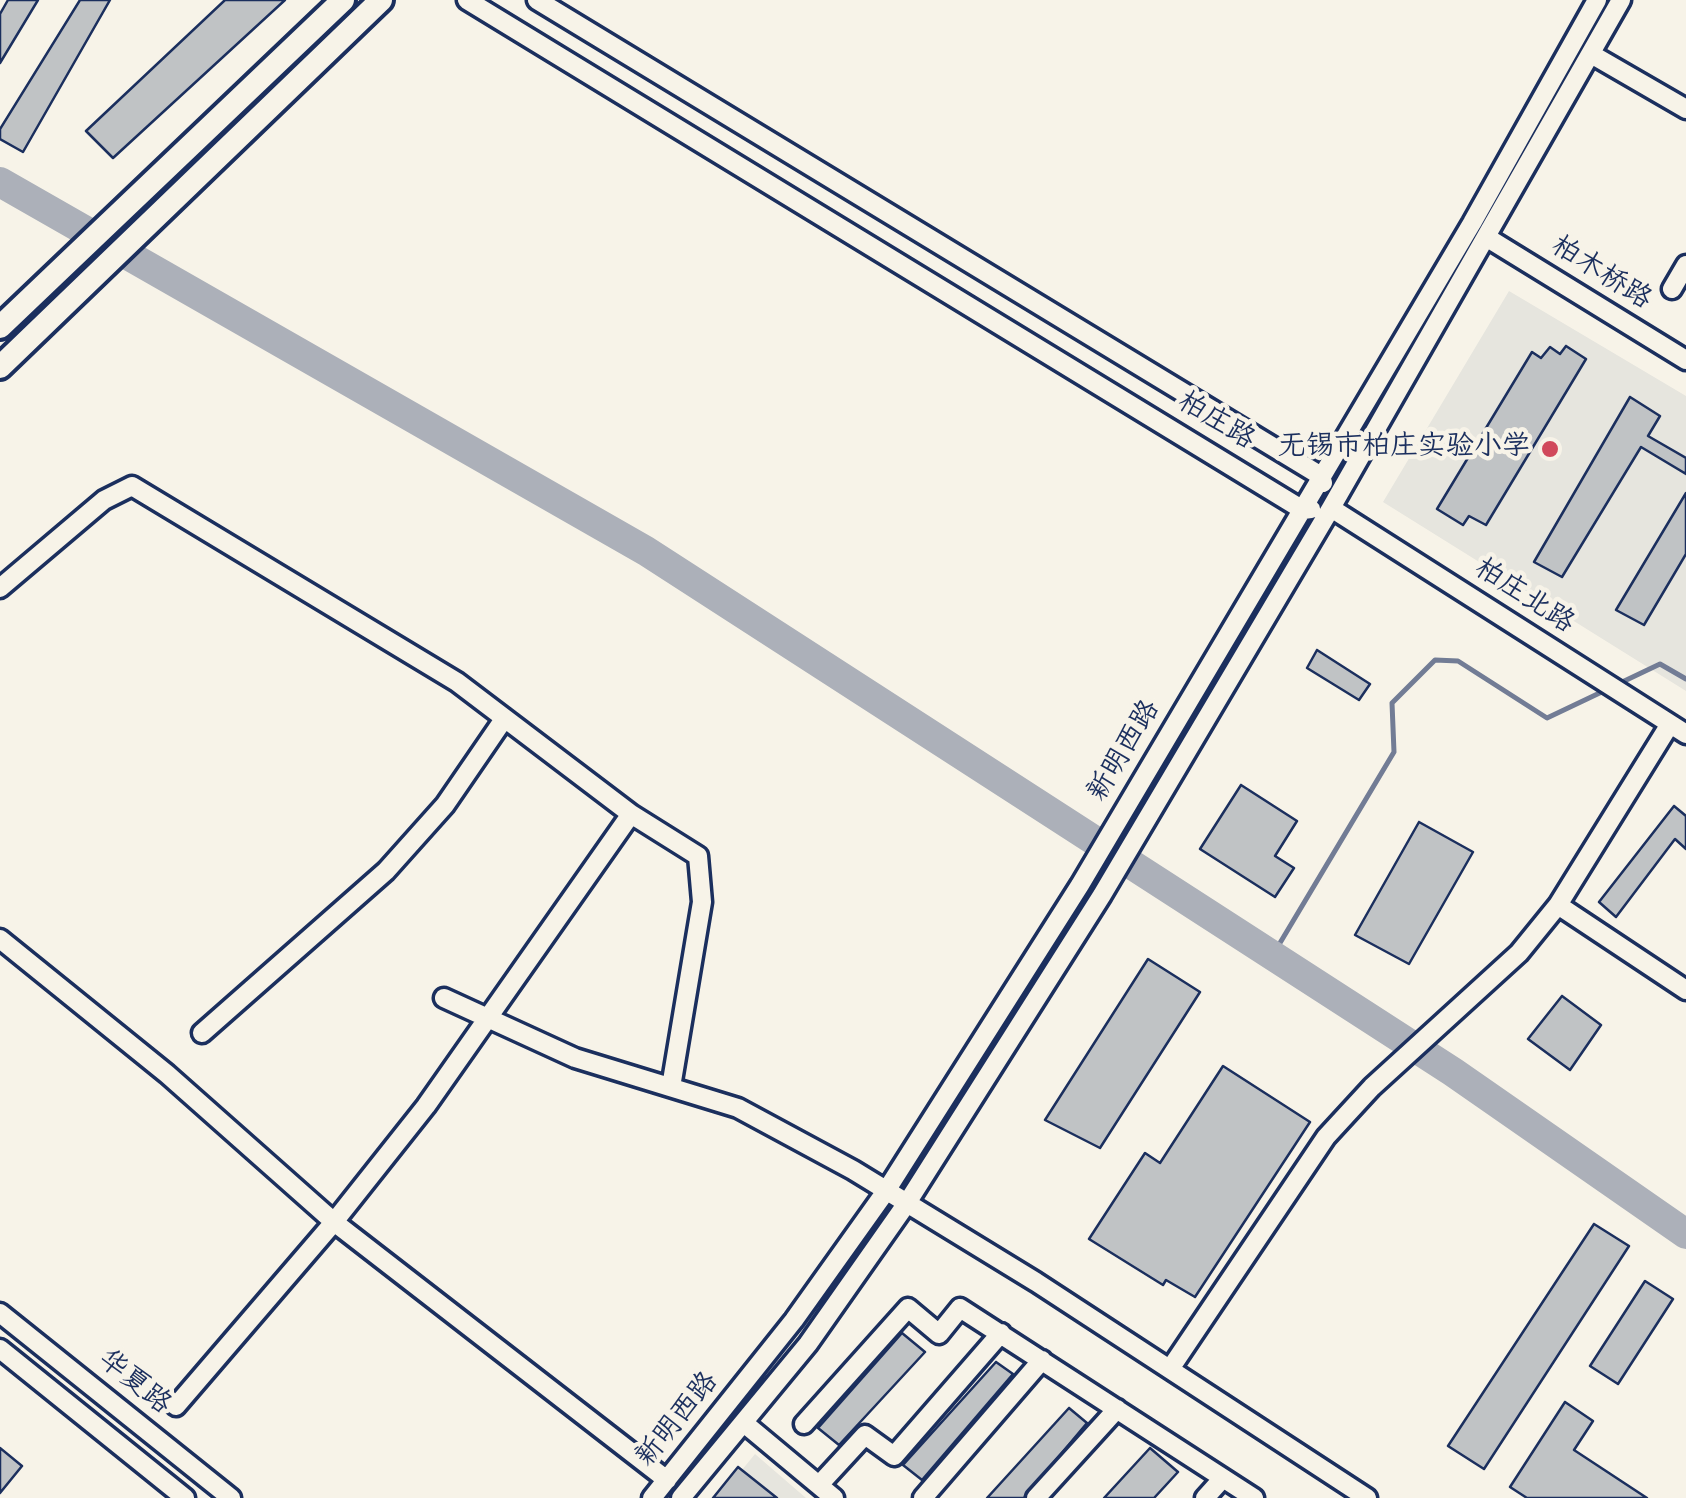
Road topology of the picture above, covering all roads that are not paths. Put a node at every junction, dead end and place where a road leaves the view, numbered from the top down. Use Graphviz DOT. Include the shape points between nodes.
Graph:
graph roads {
  1 [pos="344,0"];
  2 [pos="381,0"];
  3 [pos="467,0"];
  4 [pos="537,0"];
  5 [pos="1597,0"];
  6 [pos="1622,0"];
  7 [pos="1590,54"];
  8 [pos="1686,110"];
  9 [pos="1486,236"];
  10 [pos="1686,264"];
  11 [pos="1672,289"];
  12 [pos="0,327"];
  13 [pos="1686,360"];
  14 [pos="0,367"];
  15 [pos="1321,476"];
  16 [pos="1331,508"];
  17 [pos="1303,510"];
  18 [pos="0,588"];
  19 [pos="504,719"];
  20 [pos="1678,729"];
  21 [pos="631,814"];
  22 [pos="1558,904"];
  23 [pos="0,939"];
  24 [pos="1686,990"];
  25 [pos="444,998"];
  26 [pos="488,1018"];
  27 [pos="202,1033"];
  28 [pos="670,1087"];
  29 [pos="886,1191"];
  30 [pos="907,1203"];
  31 [pos="334,1222"];
  32 [pos="0,1313"];
  33 [pos="1000,1334"];
  34 [pos="0,1348"];
  35 [pos="1042,1360"];
  36 [pos="1170,1369"];
  37 [pos="176,1406"];
  38 [pos="1117,1409"];
  39 [pos="744,1423"];
  40 [pos="804,1424"];
  41 [pos="1223,1478"];
  42 [pos="668,1480"];
  43 [pos="819,1484"];
  44 [pos="1046,1495"];
  45 [pos="185,1498"];
  46 [pos="231,1498"];
  47 [pos="652,1498"];
  48 [pos="681,1498"];
  49 [pos="834,1498"];
  50 [pos="923,1498"];
  51 [pos="1206,1498"];
  52 [pos="1254,1498"];
  53 [pos="1367,1498"];
  1 -- 12 [label="main road"];
  2 -- 14 [label="main road"];
  3 -- 17 [label="street, 柏庄路"];
  4 -- 15 [label="street, 柏庄路"];
  5 -- 15 [label="street, 新明西路"];
  6 -- 7 [label="street, 新明西路"];
  7 -- 8 [label="street"];
  7 -- 9 [label="street, 新明西路"];
  9 -- 13 [label="street, 柏木桥路"];
  9 -- 16 [label="street, 新明西路"];
  10 -- 11 [label="street"];
  15 -- 16 [label="street"];
  15 -- 17 [label="street, 新明西路"];
  16 -- 17 [label="street"];
  16 -- 20 [label="street, 柏庄北路"];
  16 -- 30 [label="street, 新明西路" via="1141,832"];
  17 -- 29 [label="street, 新明西路" via="1080,886"];
  18 -- 19 [label="street" via="104,500 132,486 457,682"];
  19 -- 21 [label="street"];
  19 -- 27 [label="street" via="446,805 386,870"];
  20 -- 22 [label="street"];
  21 -- 26 [label="street"];
  21 -- 28 [label="street" via="698,856 702,902"];
  22 -- 24 [label="street"];
  22 -- 36 [label="street" via="1519,953 1326,1137"];
  23 -- 31 [label="street"];
  25 -- 26 [label="street"];
  26 -- 28 [label="street" via="575,1058"];
  26 -- 31 [label="street"];
  28 -- 29 [label="street" via="738,1108"];
  29 -- 30 [label="street"];
  29 -- 42 [label="street, 新明西路"];
  30 -- 36 [label="street"];
  30 -- 39 [label="street, 新明西路"];
  31 -- 37 [label="street"];
  31 -- 42 [label="street"];
  32 -- 46 [label="street, 华夏路"];
  33 -- 35 [label="street"];
  33 -- 40 [label="street" via="960,1308 939,1334 908,1308"];
  33 -- 43 [label="street" via="894,1456 865,1434"];
  34 -- 45 [label="street, 华夏路"];
  35 -- 38 [label="street"];
  35 -- 50 [label="street"];
  36 -- 53 [label="street"];
  38 -- 41 [label="street"];
  38 -- 44 [label="street"];
  39 -- 43 [label="street"];
  39 -- 48 [label="street, 新明西路"];
  41 -- 51 [label="street"];
  41 -- 52 [label="street"];
  42 -- 47 [label="street, 新明西路"];
  43 -- 49 [label="street"];
}
